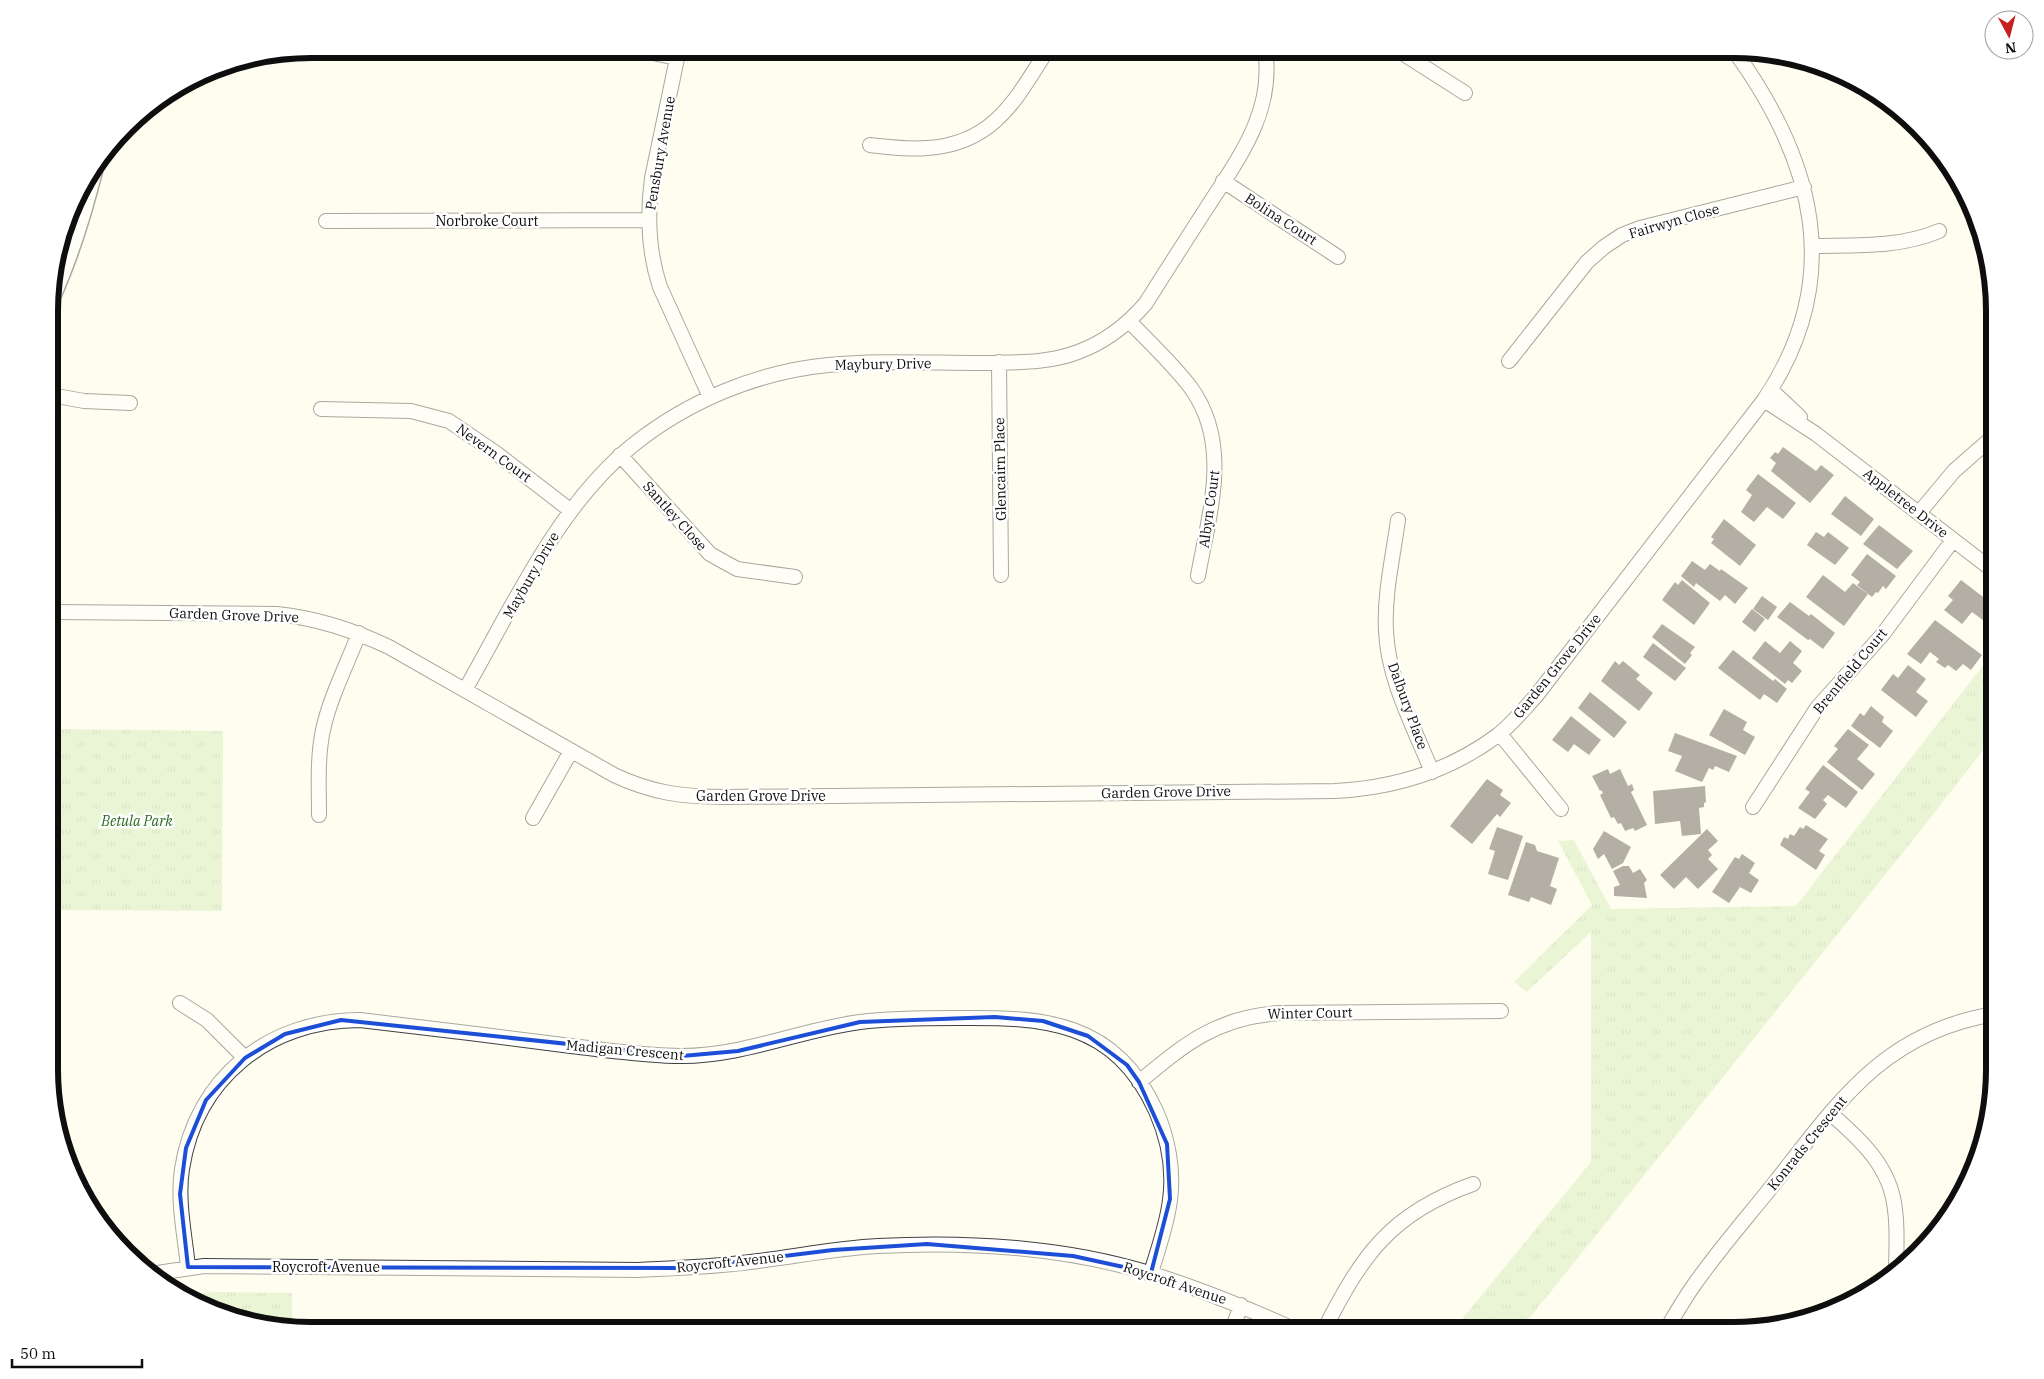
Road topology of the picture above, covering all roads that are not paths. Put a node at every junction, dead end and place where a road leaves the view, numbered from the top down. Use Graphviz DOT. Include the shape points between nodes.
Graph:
graph roads {
  1 [pos="677,58"];
  2 [pos="1042,58"];
  3 [pos="1265,58"];
  4 [pos="1410,58"];
  5 [pos="1739,58"];
  6 [pos="1465,93"];
  7 [pos="870,145"];
  8 [pos="1223,182"];
  9 [pos="90,186"];
  10 [pos="1804,187"];
  11 [pos="649,220"];
  12 [pos="326,221"];
  13 [pos="1939,231"];
  14 [pos="1812,246"];
  15 [pos="1338,257"];
  16 [pos="60,275"];
  17 [pos="1129,321"];
  18 [pos="1509,361"];
  19 [pos="999,362"];
  20 [pos="1768,395"];
  21 [pos="58,396"];
  22 [pos="710,397"];
  23 [pos="130,403"];
  24 [pos="321,409"];
  25 [pos="1986,443"];
  26 [pos="620,455"];
  27 [pos="570,510"];
  28 [pos="1919,513"];
  29 [pos="1398,520"];
  30 [pos="1953,540"];
  31 [pos="1986,565"];
  32 [pos="1001,575"];
  33 [pos="1198,576"];
  34 [pos="795,577"];
  35 [pos="58,611"];
  36 [pos="359,633"];
  37 [pos="465,690"];
  38 [pos="1500,734"];
  39 [pos="571,751"];
  40 [pos="1432,772"];
  41 [pos="1753,807"];
  42 [pos="1561,809"];
  43 [pos="319,815"];
  44 [pos="533,818"];
  45 [pos="180,1003"];
  46 [pos="1502,1011"];
  47 [pos="1986,1015"];
  48 [pos="245,1058"];
  49 [pos="1139,1082"];
  50 [pos="1830,1113"];
  51 [pos="1473,1184"];
  52 [pos="1896,1262"];
  53 [pos="188,1268"];
  54 [pos="161,1272"];
  55 [pos="1151,1273"];
  56 [pos="1241,1305"];
  57 [pos="1235,1322"];
  58 [pos="1278,1322"];
  59 [pos="1329,1322"];
  60 [pos="1671,1322"];
  1 -- 11 [label="street, Pensbury Avenue" via="652,178"];
  2 -- 7 [label="street" via="999,119 972,137 926,149"];
  3 -- 8 [label="street, Maybury Drive" via="1266,77 1259,117 1253,134"];
  4 -- 6 [label="street"];
  5 -- 10 [label="street, Garden Grove Drive" via="1782,129"];
  8 -- 15 [label="street, Bolina Court"];
  8 -- 17 [label="street, Maybury Drive" via="1146,302"];
  9 -- 16 [label="street"];
  10 -- 14 [label="street, Garden Grove Drive"];
  10 -- 18 [label="street, Fairwyn Close" via="1622,235 1587,262"];
  11 -- 12 [label="street, Norbroke Court"];
  11 -- 22 [label="street, Pensbury Avenue" via="655,271"];
  13 -- 14 [label="street" via="1905,242"];
  14 -- 20 [label="street, Garden Grove Drive" via="1812,272 1804,319 1795,345"];
  17 -- 19 [label="street, Maybury Drive" via="1105,339 1078,352 1044,361"];
  17 -- 33 [label="street, Albyn Court" via="1190,387 1200,402 1212,435 1216,469"];
  19 -- 22 [label="street, Maybury Drive" via="820,366 772,375"];
  19 -- 32 [label="street, Glencairn Place"];
  20 -- 28 [label="street, Appletree Drive"];
  20 -- 38 [label="street, Garden Grove Drive" via="1560,666"];
  21 -- 23 [label="street"];
  22 -- 26 [label="street, Maybury Drive" via="665,422"];
  24 -- 27 [label="street, Nevern Court" via="411,411 449,421"];
  25 -- 28 [label="street" via="1954,471"];
  26 -- 27 [label="street, Maybury Drive"];
  26 -- 34 [label="street, Santley Close" via="710,554 738,569"];
  27 -- 37 [label="street, Maybury Drive"];
  28 -- 30 [label="street, Appletree Drive"];
  29 -- 40 [label="street, Dalbury Place" via="1386,609 1388,651 1400,694"];
  30 -- 31 [label="street, Appletree Drive"];
  30 -- 41 [label="street, Brentfield Court" via="1883,634 1817,708"];
  35 -- 36 [label="street, Garden Grove Drive" via="277,614 310,618"];
  36 -- 37 [label="street, Garden Grove Drive"];
  36 -- 43 [label="street" via="323,730"];
  37 -- 39 [label="street, Garden Grove Drive"];
  38 -- 40 [label="street, Garden Grove Drive"];
  38 -- 42 [label="street"];
  39 -- 40 [label="street, Garden Grove Drive" via="633,784 653,791 698,797 1335,791 1386,786"];
  39 -- 44 [label="street"];
  45 -- 48 [label="street" via="207,1020"];
  46 -- 49 [label="street, Winter Court" via="1248,1016 1206,1031"];
  47 -- 50 [label="street, Konrads Crescent" via="1947,1025 1894,1053 1870,1071"];
  48 -- 49 [label="street, Madigan Crescent" via="285,1034 341,1020 682,1056 738,1051 860,1022 994,1017 1022,1018 1065,1026 1088,1036 1127,1065"];
  48 -- 53 [label="street, Madigan Crescent" via="221,1080 206,1100 186,1148 180,1194"];
  49 -- 55 [label="street, Madigan Crescent" via="1162,1124 1171,1178 1170,1199"];
  50 -- 52 [label="street" via="1868,1147 1890,1185 1895,1210"];
  50 -- 60 [label="street, Konrads Crescent" via="1693,1286"];
  51 -- 59 [label="street" via="1429,1202 1387,1233 1364,1260"];
  53 -- 54 [label="street, Roycroft Avenue"];
  53 -- 55 [label="street, Roycroft Avenue" via="314,1266 628,1270 758,1262 840,1249 926,1244 994,1247 1074,1256"];
  55 -- 56 [label="street, Roycroft Avenue"];
  56 -- 57 [label="street"];
  56 -- 58 [label="street, Roycroft Avenue"];
}
